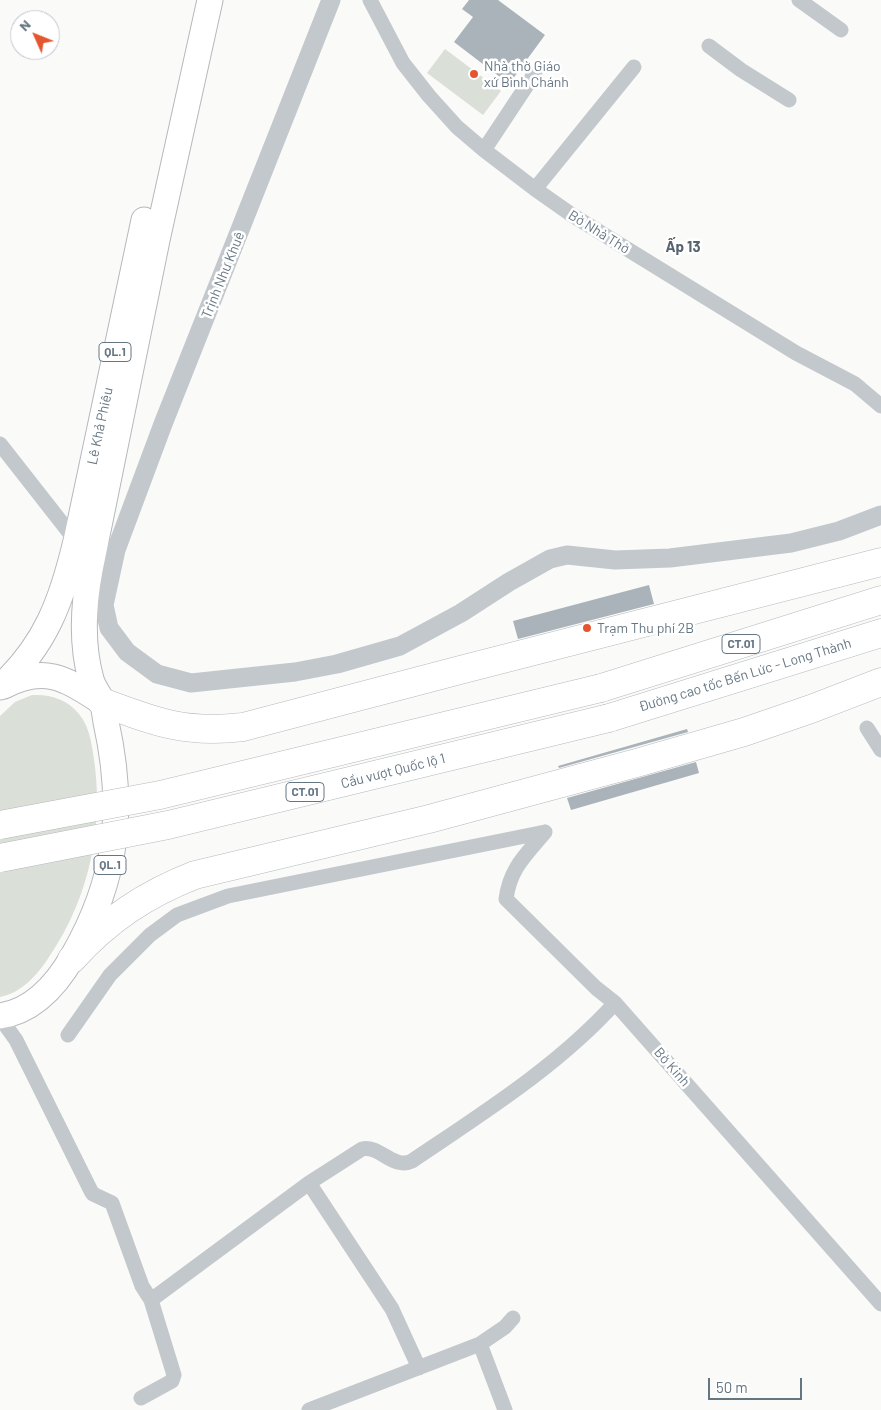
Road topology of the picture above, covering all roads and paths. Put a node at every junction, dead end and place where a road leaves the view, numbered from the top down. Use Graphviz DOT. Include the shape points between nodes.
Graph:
graph roads {
  1 [pos="192,0"];
  2 [pos="210,0"];
  3 [pos="331,0"];
  4 [pos="370,0"];
  5 [pos="799,0"];
  6 [pos="841,30"];
  7 [pos="709,46"];
  8 [pos="634,67"];
  9 [pos="535,73"];
  10 [pos="789,100"];
  11 [pos="484,150"];
  12 [pos="535,189"];
  13 [pos="881,406"];
  14 [pos="0,444"];
  15 [pos="103,510"];
  16 [pos="881,515"];
  17 [pos="130,516"];
  18 [pos="96,545"];
  19 [pos="881,562"];
  20 [pos="881,600"];
  21 [pos="881,633"];
  22 [pos="881,682"];
  23 [pos="0,688"];
  24 [pos="102,702"];
  25 [pos="609,718"];
  26 [pos="867,728"];
  27 [pos="881,750"];
  28 [pos="0,825"];
  29 [pos="0,858"];
  30 [pos="72,959"];
  31 [pos="615,1003"];
  32 [pos="2,1025"];
  33 [pos="68,1035"];
  34 [pos="309,1183"];
  35 [pos="151,1300"];
  36 [pos="881,1304"];
  37 [pos="513,1318"];
  38 [pos="480,1344"];
  39 [pos="419,1368"];
  40 [pos="141,1398"];
  41 [pos="309,1410"];
  42 [pos="505,1410"];
  1 -- 18 [label="highway, Lê Khả Phiêu / QL.1" via="139,239"];
  2 -- 15 [label="highway, Lê Khả Phiêu / QL.1" via="157,240"];
  3 -- 17 [label="street, Trịnh Như Khuê" via="163,424"];
  4 -- 11 [label="street, Bờ Nhà Thờ" via="403,63 446,115"];
  5 -- 6 [label="street"];
  7 -- 10 [label="street"];
  8 -- 12 [label="street"];
  9 -- 11 [label="street"];
  11 -- 12 [label="street, Bờ Nhà Thờ"];
  12 -- 13 [label="street, Bờ Nhà Thờ" via="796,353 855,384"];
  14 -- 18 [label="street"];
  15 -- 17 [label="street"];
  15 -- 18 [label="highway, Lê Khả Phiêu / QL.1"];
  16 -- 18 [label="street, Trịnh Như Khuê" via="839,531 791,543 670,558 615,560 567,555 550,559 462,613 400,646 337,664 191,683 156,674 127,652 110,628"];
  17 -- 18 [label="street, Trịnh Như Khuê"];
  18 -- 23 [label="highway, Lê Khả Phiêu / QL.1" via="64,590 30,653"];
  18 -- 24 [label="highway, Lê Khả Phiêu / QL.1" via="84,606 84,642 91,682"];
  19 -- 24 [label="highway" via="243,727 207,730 173,726"];
  20 -- 28 [label="highway, CT.01, bridge" via="601,688 160,795"];
  21 -- 25 [label="highway, Đường cao tốc Bến Lức - Long Thành / CT.01"];
  22 -- 30 [label="highway" via="744,732 640,762 174,883 135,904 101,929"];
  23 -- 24 [label="highway, QL.1" via="23,677 54,676 76,685"];
  24 -- 30 [label="highway, QL.1" via="116,784 114,841 103,893"];
  25 -- 29 [label="highway, Cầu vượt Quốc lộ 1 / CT.01, bridge" via="168,825"];
  26 -- 27 [label="street"];
  30 -- 32 [label="highway, QL.1" via="58,979"];
  31 -- 33 [label="street, Bờ Kinh" via="506,899 515,868 544,832 228,896 177,915 150,935 110,975"];
  31 -- 34 [label="street" via="593,1027 539,1072 412,1161 397,1163 371,1149 362,1149"];
  31 -- 36 [label="street, Bờ Kinh"];
  32 -- 35 [label="street" via="16,1040 91,1191 112,1203 142,1286"];
  34 -- 35 [label="street"];
  34 -- 39 [label="street" via="392,1309"];
  35 -- 40 [label="street" via="174,1375 172,1381"];
  37 -- 38 [label="street"];
  38 -- 39 [label="street"];
  38 -- 42 [label="street"];
  39 -- 41 [label="street"];
}
